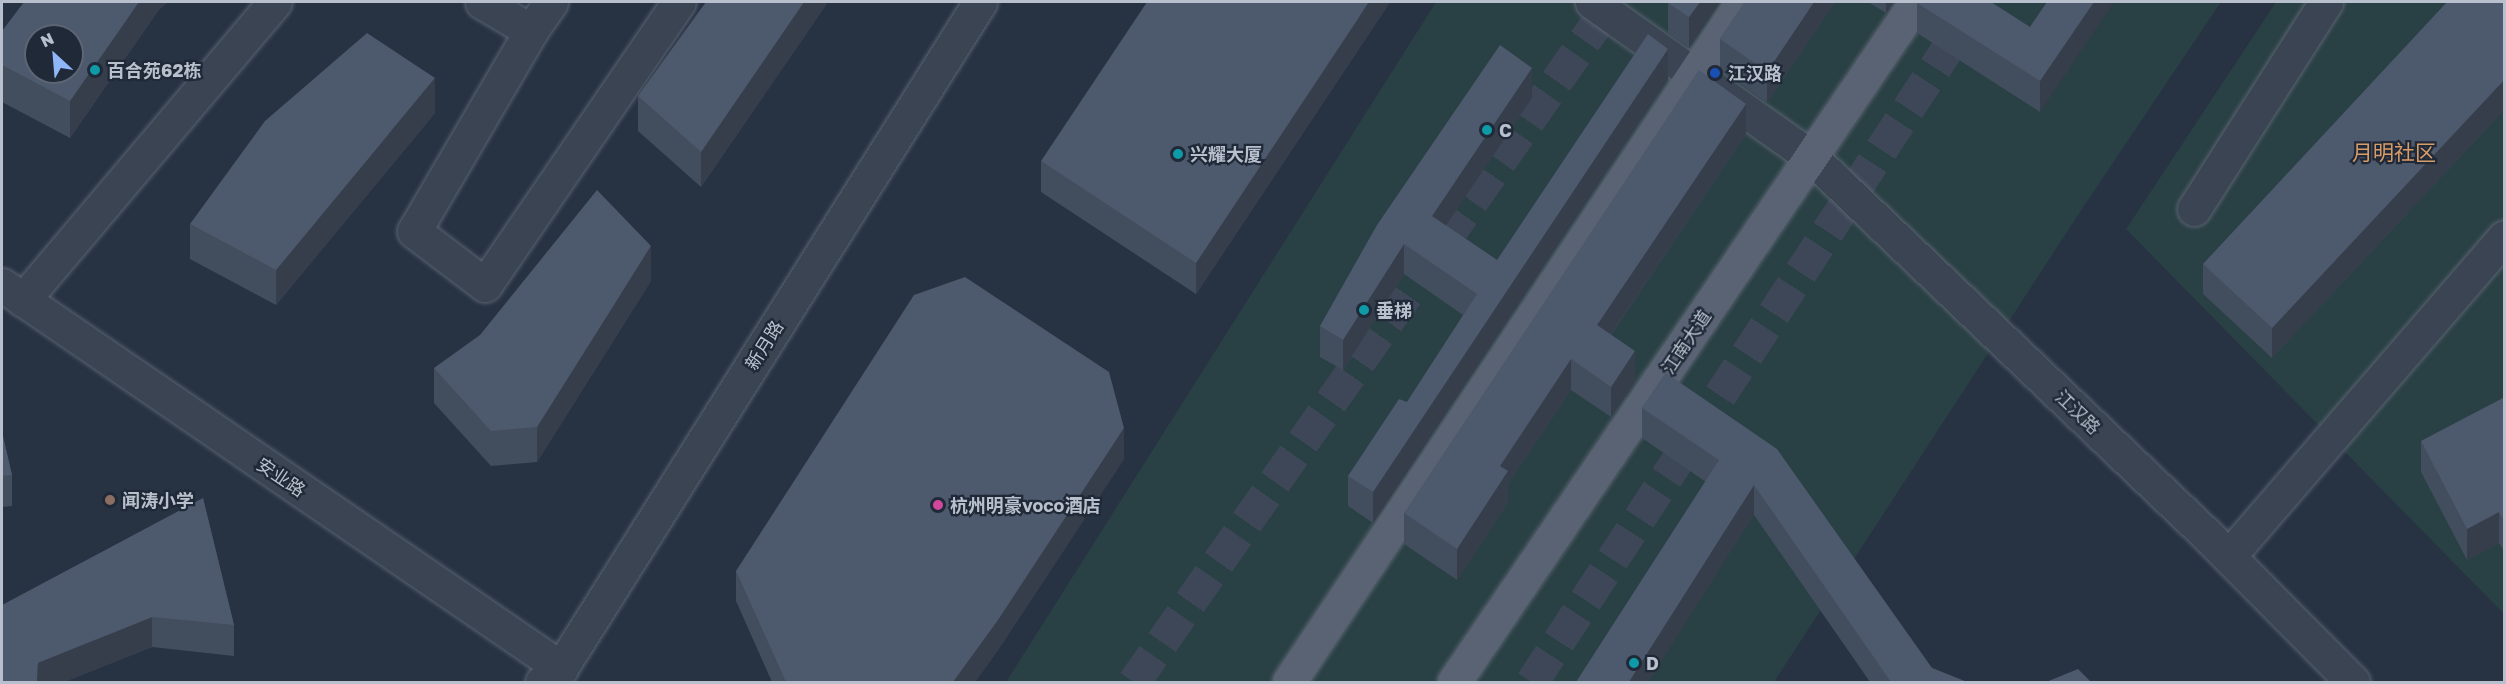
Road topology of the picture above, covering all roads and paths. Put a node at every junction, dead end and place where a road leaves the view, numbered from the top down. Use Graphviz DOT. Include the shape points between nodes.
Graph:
graph roads {
  1 [pos="275,2"];
  2 [pos="482,2"];
  3 [pos="552,2"];
  4 [pos="679,2"];
  5 [pos="980,2"];
  6 [pos="1593,2"];
  7 [pos="1742,2"];
  8 [pos="1916,2"];
  9 [pos="2326,2"];
  10 [pos="531,31"];
  11 [pos="1695,74"];
  12 [pos="1812,158"];
  13 [pos="2194,209"];
  14 [pos="2505,237"];
  15 [pos="12,293"];
  16 [pos="2229,556"];
  17 [pos="551,675"];
  18 [pos="1289,682"];
  19 [pos="1454,682"];
  20 [pos="2353,682"];
  1 -- 15 [label="street"];
  2 -- 10 [label="street"];
  3 -- 10 [label="street"];
  4 -- 10 [label="street" via="485,285 414,231"];
  5 -- 17 [label="street, 新月路"];
  6 -- 11 [label="street, 江汉路"];
  7 -- 11 [label="main road"];
  8 -- 12 [label="main road, 江南大道"];
  9 -- 13 [label="street"];
  11 -- 12 [label="street, 江汉路"];
  11 -- 18 [label="main road"];
  12 -- 16 [label="street, 江汉路"];
  12 -- 19 [label="main road, 江南大道"];
  14 -- 16 [label="street"];
  15 -- 17 [label="street, 安业路"];
  16 -- 20 [label="street, 江汉路"];
}
